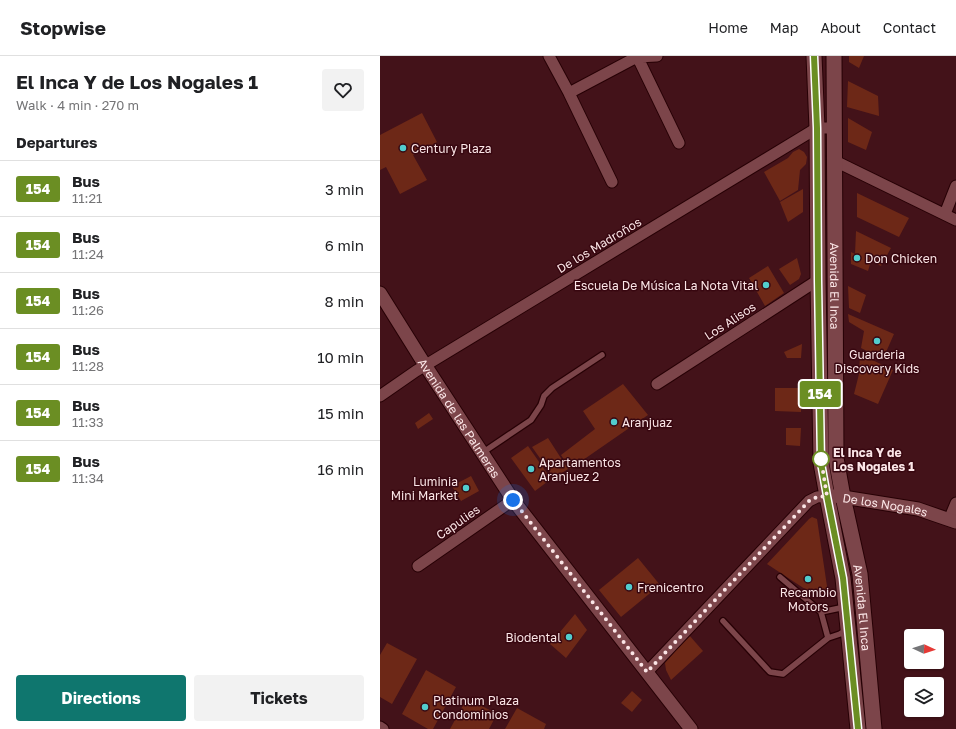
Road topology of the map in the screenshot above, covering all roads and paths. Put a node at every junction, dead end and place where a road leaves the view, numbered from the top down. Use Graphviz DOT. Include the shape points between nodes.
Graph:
graph roads {
  1 [pos="549,56"];
  2 [pos="657,56"];
  3 [pos="814,56"];
  4 [pos="834,56"];
  5 [pos="637,57"];
  6 [pos="569,93"];
  7 [pos="817,128"];
  8 [pos="835,128"];
  9 [pos="679,143"];
  10 [pos="835,161"];
  11 [pos="612,182"];
  12 [pos="956,186"];
  13 [pos="945,214"];
  14 [pos="956,220"];
  15 [pos="818,280"];
  16 [pos="380,292"];
  17 [pos="602,355"];
  18 [pos="425,365"];
  19 [pos="657,384"];
  20 [pos="380,396"];
  21 [pos="482,453"];
  22 [pos="827,496"];
  23 [pos="843,497"];
  24 [pos="513,500"];
  25 [pos="956,503"];
  26 [pos="953,521"];
  27 [pos="418,566"];
  28 [pos="780,577"];
  29 [pos="847,607"];
  30 [pos="821,612"];
  31 [pos="723,620"];
  32 [pos="849,629"];
  33 [pos="828,638"];
  34 [pos="647,672"];
  35 [pos="380,727"];
  36 [pos="383,729"];
  37 [pos="691,729"];
  38 [pos="858,729"];
  39 [pos="874,729"];
  1 -- 6 [label="street"];
  2 -- 5 [label="street"];
  3 -- 7 [label="main road, Avenida El Inca"];
  4 -- 8 [label="main road, Avenida El Inca"];
  5 -- 6 [label="street"];
  5 -- 9 [label="street"];
  6 -- 11 [label="street"];
  7 -- 8 [label="street"];
  7 -- 15 [label="main road, Avenida El Inca"];
  7 -- 18 [label="street, De los Madroños"];
  8 -- 10 [label="main road, Avenida El Inca"];
  10 -- 13 [label="street"];
  10 -- 23 [label="main road, Avenida El Inca" via="836,458"];
  12 -- 13 [label="street"];
  13 -- 14 [label="street"];
  15 -- 19 [label="street, Los Alisos"];
  15 -- 22 [label="main road, Avenida El Inca" via="821,463"];
  16 -- 18 [label="street, Avenida de las Palmeras"];
  17 -- 21 [label="lane" via="552,388 544,396 531,420"];
  18 -- 20 [label="street, De los Madroños"];
  18 -- 21 [label="street, Avenida de las Palmeras"];
  21 -- 24 [label="street, Avenida de las Palmeras"];
  22 -- 23 [label="street, De los Nogales"];
  22 -- 29 [label="main road, Avenida El Inca"];
  22 -- 34 [label="street, De los Nogales" via="809,501"];
  23 -- 26 [label="street, De los Nogales" via="918,509"];
  23 -- 39 [label="main road, Avenida El Inca" via="860,574"];
  24 -- 27 [label="street, Capulies"];
  24 -- 34 [label="street, Avenida de las Palmeras"];
  25 -- 26 [label="street"];
  28 -- 30 [label="lane"];
  29 -- 30 [label="lane"];
  29 -- 32 [label="main road, Avenida El Inca"];
  30 -- 33 [label="lane"];
  31 -- 33 [label="lane" via="770,672 776,674 783,674"];
  32 -- 33 [label="lane"];
  32 -- 38 [label="main road, Avenida El Inca"];
  34 -- 37 [label="street, Avenida de las Palmeras"];
  35 -- 36 [label="street"];
}
